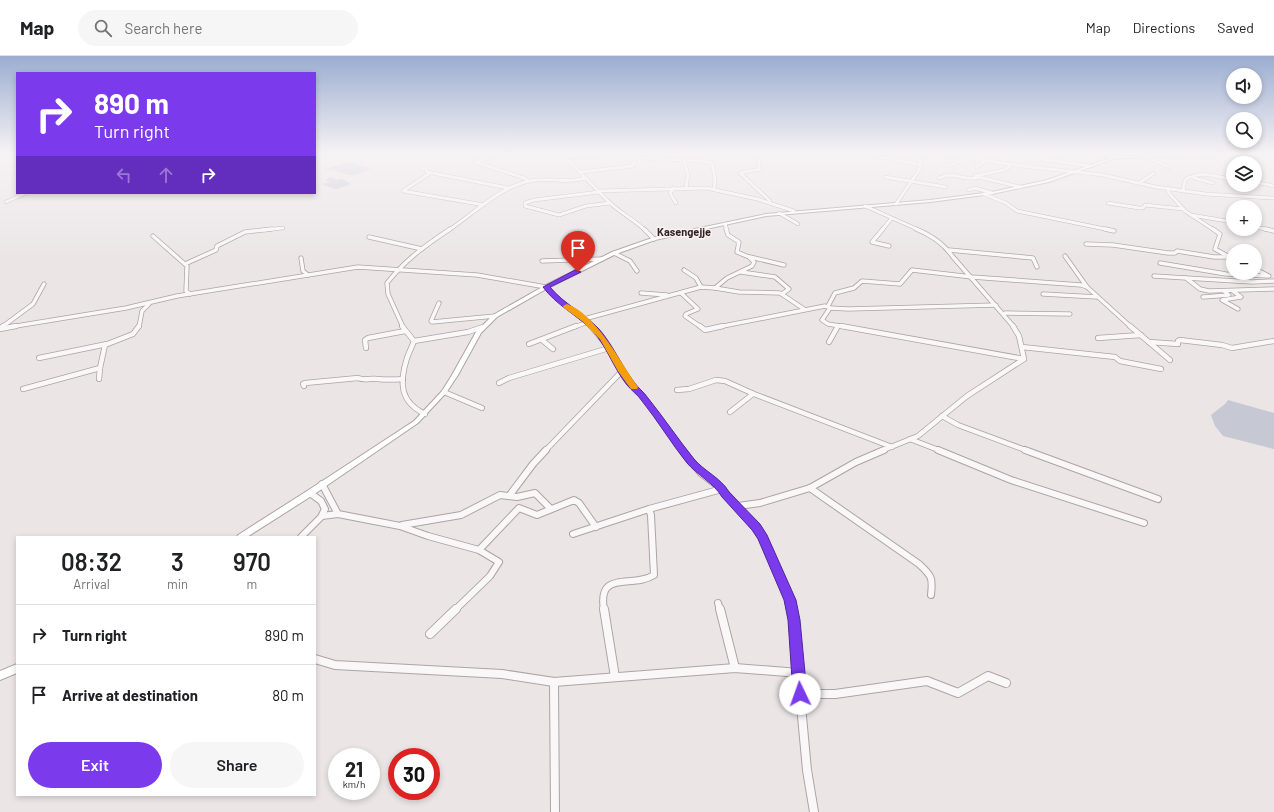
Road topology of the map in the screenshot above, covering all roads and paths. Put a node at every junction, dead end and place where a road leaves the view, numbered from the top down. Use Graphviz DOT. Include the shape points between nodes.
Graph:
graph roads {
  1 [pos="406,189"];
  2 [pos="506,189"];
  3 [pos="595,189"];
  4 [pos="650,189"];
  5 [pos="673,189"];
  6 [pos="715,189"];
  7 [pos="757,189"];
  8 [pos="906,189"];
  9 [pos="979,189"];
  10 [pos="1013,189"];
  11 [pos="1169,189"];
  12 [pos="1175,189"];
  13 [pos="1183,191"];
  14 [pos="598,192"];
  15 [pos="992,193"];
  16 [pos="24,194"];
  17 [pos="984,194"];
  18 [pos="1274,198"];
  19 [pos="6,202"];
  20 [pos="770,202"];
  21 [pos="610,203"];
  22 [pos="676,203"];
  23 [pos="1108,203"];
  24 [pos="896,204"];
  25 [pos="484,205"];
  26 [pos="865,206"];
  27 [pos="1183,209"];
  28 [pos="794,211"];
  29 [pos="779,213"];
  30 [pos="1191,215"];
  31 [pos="891,219"];
  32 [pos="1226,221"];
  33 [pos="725,224"];
  34 [pos="798,224"];
  35 [pos="283,228"];
  36 [pos="1262,228"];
  37 [pos="1114,231"];
  38 [pos="1274,231"];
  39 [pos="153,236"];
  40 [pos="369,237"];
  41 [pos="654,239"];
  42 [pos="1086,244"];
  43 [pos="889,246"];
  44 [pos="422,249"];
  45 [pos="949,250"];
  46 [pos="614,253"];
  47 [pos="1226,255"];
  48 [pos="1065,256"];
  49 [pos="749,257"];
  50 [pos="301,258"];
  51 [pos="1226,258"];
  52 [pos="602,259"];
  53 [pos="542,262"];
  54 [pos="1160,263"];
  55 [pos="185,264"];
  56 [pos="784,265"];
  57 [pos="1037,268"];
  58 [pos="396,270"];
  59 [pos="684,270"];
  60 [pos="637,271"];
  61 [pos="741,272"];
  62 [pos="1262,272"];
  63 [pos="309,275"];
  64 [pos="1154,276"];
  65 [pos="1269,276"];
  66 [pos="972,277"];
  67 [pos="1186,278"];
  68 [pos="1274,280"];
  69 [pos="44,284"];
  70 [pos="546,287"];
  71 [pos="701,287"];
  72 [pos="1087,287"];
  73 [pos="715,288"];
  74 [pos="1274,289"];
  75 [pos="1224,291"];
  76 [pos="1233,291"];
  77 [pos="641,293"];
  78 [pos="190,294"];
  79 [pos="681,294"];
  80 [pos="782,294"];
  81 [pos="1043,294"];
  82 [pos="672,295"];
  83 [pos="1097,297"];
  84 [pos="1203,297"];
  85 [pos="155,301"];
  86 [pos="439,303"];
  87 [pos="996,304"];
  88 [pos="829,307"];
  89 [pos="804,309"];
  90 [pos="1238,309"];
  91 [pos="1005,314"];
  92 [pos="1070,314"];
  93 [pos="495,316"];
  94 [pos="586,321"];
  95 [pos="838,326"];
  96 [pos="483,328"];
  97 [pos="0,329"];
  98 [pos="405,331"];
  99 [pos="1141,335"];
  100 [pos="1098,338"];
  101 [pos="414,340"];
  102 [pos="542,340"];
  103 [pos="1274,341"];
  104 [pos="829,342"];
  105 [pos="1149,342"];
  106 [pos="107,344"];
  107 [pos="529,344"];
  108 [pos="1022,347"];
  109 [pos="366,348"];
  110 [pos="609,348"];
  111 [pos="553,349"];
  112 [pos="39,358"];
  113 [pos="1024,359"];
  114 [pos="1170,360"];
  115 [pos="100,368"];
  116 [pos="1162,369"];
  117 [pos="622,371"];
  118 [pos="99,379"];
  119 [pos="404,380"];
  120 [pos="499,383"];
  121 [pos="304,386"];
  122 [pos="24,389"];
  123 [pos="676,390"];
  124 [pos="444,392"];
  125 [pos="754,394"];
  126 [pos="482,408"];
  127 [pos="730,412"];
  128 [pos="425,414"];
  129 [pos="942,416"];
  130 [pos="910,439"];
  131 [pos="892,447"];
  132 [pos="322,484"];
  133 [pos="810,488"];
  134 [pos="722,489"];
  135 [pos="310,493"];
  136 [pos="509,496"];
  137 [pos="1158,499"];
  138 [pos="738,506"];
  139 [pos="551,509"];
  140 [pos="650,509"];
  141 [pos="338,514"];
  142 [pos="321,517"];
  143 [pos="1144,523"];
  144 [pos="400,526"];
  145 [pos="596,527"];
  146 [pos="573,534"];
  147 [pos="243,536"];
  148 [pos="302,536"];
  149 [pos="478,550"];
  150 [pos="931,595"];
  151 [pos="718,603"];
  152 [pos="430,634"];
  153 [pos="316,659"];
  154 [pos="16,668"];
  155 [pos="735,668"];
  156 [pos="799,673"];
  157 [pos="0,676"];
  158 [pos="615,677"];
  159 [pos="554,682"];
  160 [pos="1006,683"];
  161 [pos="800,694"];
  162 [pos="555,812"];
  163 [pos="814,812"];
  1 -- 25 [label="street" via="403,191"];
  2 -- 25 [label="street"];
  3 -- 14 [label="street"];
  4 -- 14 [label="street"];
  5 -- 22 [label="street" via="670,192"];
  6 -- 20 [label="street"];
  7 -- 20 [label="street"];
  8 -- 24 [label="street"];
  9 -- 15 [label="street"];
  10 -- 15 [label="street"];
  11 -- 27 [label="street" via="1168,192"];
  12 -- 13 [label="street"];
  13 -- 18 [label="street"];
  14 -- 21 [label="street"];
  14 -- 21 [label="street" via="534,200 525,203 525,206 559,215 586,206"];
  15 -- 17 [label="street"];
  16 -- 19 [label="street"];
  17 -- 24 [label="street"];
  17 -- 37 [label="street" via="1006,203 1017,211"];
  20 -- 28 [label="street"];
  21 -- 41 [label="street" via="633,218"];
  23 -- 27 [label="street" via="1141,208 1145,205"];
  24 -- 26 [label="street"];
  25 -- 44 [label="street"];
  26 -- 28 [label="street"];
  26 -- 31 [label="street"];
  27 -- 30 [label="street"];
  28 -- 29 [label="street"];
  29 -- 33 [label="street"];
  29 -- 34 [label="street"];
  30 -- 32 [label="street"];
  30 -- 47 [label="street" via="1220,234 1215,249"];
  31 -- 43 [label="street" via="872,242"];
  31 -- 45 [label="street" via="925,233"];
  33 -- 41 [label="street"];
  33 -- 49 [label="street" via="729,236 739,242 737,252"];
  35 -- 55 [label="street" via="245,232 217,246 213,252"];
  36 -- 38 [label="street"];
  39 -- 55 [label="street"];
  40 -- 44 [label="street"];
  41 -- 46 [label="street"];
  42 -- 51 [label="street"];
  44 -- 58 [label="street"];
  45 -- 57 [label="street" via="1033,258"];
  45 -- 66 [label="street" via="952,257"];
  46 -- 52 [label="street"];
  46 -- 60 [label="street" via="630,261"];
  48 -- 72 [label="street"];
  49 -- 56 [label="street"];
  49 -- 61 [label="street" via="753,260 753,265"];
  50 -- 63 [label="street" via="303,271"];
  52 -- 53 [label="street"];
  52 -- 70 [label="street"];
  54 -- 65 [label="street" via="1226,274"];
  55 -- 78 [label="street" via="186,291"];
  58 -- 63 [label="street" via="358,267"];
  58 -- 70 [label="street" via="477,275"];
  58 -- 98 [label="street" via="387,283 388,294"];
  59 -- 71 [label="street" via="696,278"];
  61 -- 73 [label="street" via="727,278"];
  61 -- 80 [label="street" via="778,278 789,289"];
  62 -- 65 [label="street"];
  63 -- 78 [label="street"];
  64 -- 67 [label="street"];
  65 -- 68 [label="street"];
  66 -- 72 [label="street"];
  66 -- 87 [label="street"];
  66 -- 88 [label="street" via="912,270 900,284 862,281 854,288 835,293"];
  67 -- 68 [label="street" via="1242,282"];
  67 -- 75 [label="street" via="1204,290"];
  69 -- 97 [label="street" via="33,304"];
  70 -- 93 [label="street"];
  70 -- 94 [label="street"];
  71 -- 73 [label="street"];
  71 -- 79 [label="street"];
  72 -- 83 [label="street"];
  73 -- 80 [label="street"];
  74 -- 76 [label="street"];
  75 -- 76 [label="street"];
  75 -- 84 [label="street" via="1229,295"];
  76 -- 90 [label="street" via="1241,297 1222,300"];
  77 -- 82 [label="street"];
  78 -- 85 [label="street"];
  79 -- 82 [label="street"];
  79 -- 89 [label="street" via="698,309 685,316 705,330"];
  80 -- 89 [label="street"];
  81 -- 83 [label="street"];
  82 -- 94 [label="street"];
  83 -- 99 [label="street"];
  85 -- 97 [label="street"];
  85 -- 106 [label="street" via="146,306 141,313 135,333"];
  86 -- 93 [label="street" via="432,322"];
  87 -- 88 [label="street" via="848,309"];
  87 -- 91 [label="street"];
  88 -- 89 [label="street"];
  88 -- 95 [label="street" via="822,322"];
  91 -- 92 [label="street"];
  91 -- 108 [label="street" via="1017,332"];
  93 -- 96 [label="street"];
  94 -- 102 [label="street"];
  94 -- 110 [label="street"];
  95 -- 104 [label="street"];
  95 -- 113 [label="street"];
  96 -- 101 [label="street" via="428,341"];
  96 -- 124 [label="street"];
  98 -- 101 [label="street"];
  98 -- 109 [label="street" via="368,338 365,340"];
  99 -- 100 [label="street"];
  99 -- 105 [label="street"];
  101 -- 119 [label="street" via="407,358"];
  102 -- 107 [label="street"];
  102 -- 111 [label="street"];
  103 -- 105 [label="street" via="1232,348 1180,340 1178,344"];
  105 -- 114 [label="street"];
  106 -- 112 [label="street"];
  106 -- 115 [label="street"];
  108 -- 113 [label="street"];
  108 -- 116 [label="street" via="1114,357 1120,361"];
  110 -- 117 [label="street"];
  110 -- 120 [label="street"];
  113 -- 129 [label="street" via="967,396"];
  115 -- 118 [label="street"];
  115 -- 122 [label="street"];
  117 -- 134 [label="street" via="690,461"];
  117 -- 136 [label="street" via="536,461"];
  119 -- 121 [label="street" via="358,378 305,383"];
  119 -- 128 [label="street" via="404,395 407,402 416,411"];
  123 -- 125 [label="street" via="688,390 721,380"];
  124 -- 126 [label="street"];
  124 -- 128 [label="street"];
  125 -- 127 [label="street"];
  125 -- 131 [label="street"];
  128 -- 132 [label="street"];
  129 -- 130 [label="street" via="918,436"];
  129 -- 137 [label="street" via="995,440"];
  130 -- 131 [label="street"];
  130 -- 143 [label="street" via="1011,480"];
  131 -- 133 [label="street" via="845,467"];
  132 -- 135 [label="street"];
  132 -- 141 [label="street"];
  133 -- 138 [label="street" via="766,502"];
  133 -- 150 [label="street" via="919,564 933,580"];
  134 -- 138 [label="street"];
  134 -- 140 [label="street"];
  135 -- 142 [label="street" via="324,505"];
  135 -- 147 [label="street"];
  136 -- 139 [label="street" via="535,493"];
  136 -- 144 [label="street" via="496,496 461,515"];
  138 -- 156 [label="street" via="763,538 790,600"];
  139 -- 145 [label="street" via="571,500 577,501"];
  139 -- 149 [label="street" via="534,515 522,509 516,510"];
  140 -- 145 [label="street"];
  140 -- 158 [label="street" via="654,575 608,585 602,594"];
  141 -- 142 [label="street"];
  141 -- 144 [label="street"];
  142 -- 148 [label="street"];
  144 -- 149 [label="street"];
  145 -- 146 [label="street"];
  149 -- 152 [label="street" via="497,559 498,565 490,576"];
  151 -- 155 [label="street"];
  153 -- 159 [label="street" via="335,665 502,674"];
  154 -- 157 [label="street"];
  155 -- 156 [label="street"];
  155 -- 158 [label="street"];
  156 -- 161 [label="street"];
  158 -- 159 [label="street"];
  159 -- 162 [label="street"];
  160 -- 161 [label="street" via="988,676 958,693 927,681 835,694"];
  161 -- 163 [label="street" via="807,770"];
}
